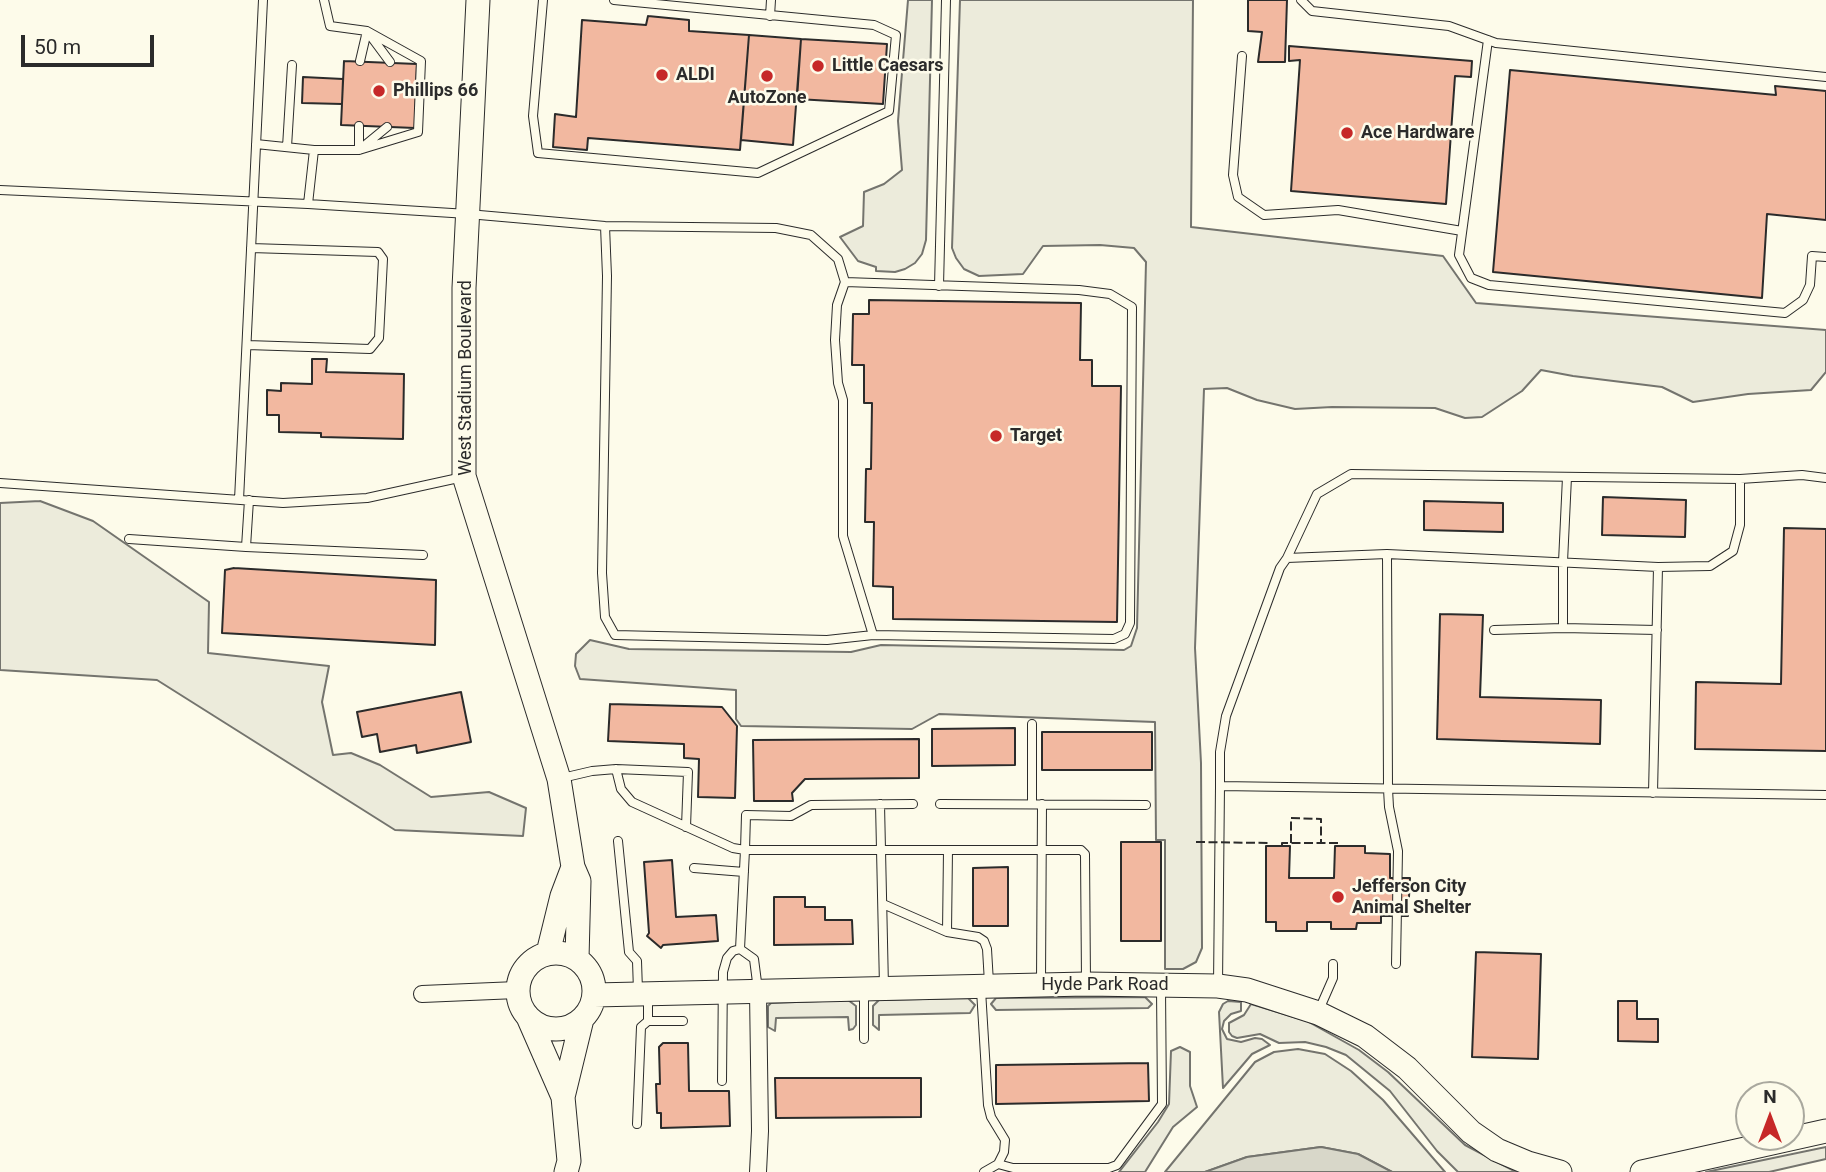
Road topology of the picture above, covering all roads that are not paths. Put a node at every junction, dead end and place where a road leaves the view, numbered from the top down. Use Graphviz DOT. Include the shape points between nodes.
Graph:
graph roads {
  1 [pos="263,0"];
  2 [pos="324,0"];
  3 [pos="478,0"];
  4 [pos="543,0"];
  5 [pos="614,0"];
  6 [pos="771,0"];
  7 [pos="946,0"];
  8 [pos="1301,0"];
  9 [pos="770,16"];
  10 [pos="367,31"];
  11 [pos="1488,40"];
  12 [pos="1242,56"];
  13 [pos="360,61"];
  14 [pos="390,62"];
  15 [pos="292,65"];
  16 [pos="1826,77"];
  17 [pos="359,126"];
  18 [pos="387,127"];
  19 [pos="256,144"];
  20 [pos="287,147"];
  21 [pos="314,150"];
  22 [pos="359,150"];
  23 [pos="0,190"];
  24 [pos="254,201"];
  25 [pos="309,204"];
  26 [pos="468,214"];
  27 [pos="605,226"];
  28 [pos="1462,231"];
  29 [pos="251,248"];
  30 [pos="1826,257"];
  31 [pos="845,282"];
  32 [pos="939,286"];
  33 [pos="247,345"];
  34 [pos="464,476"];
  35 [pos="1567,477"];
  36 [pos="1826,478"];
  37 [pos="1740,479"];
  38 [pos="0,483"];
  39 [pos="239,500"];
  40 [pos="249,500"];
  41 [pos="129,539"];
  42 [pos="246,547"];
  43 [pos="1387,554"];
  44 [pos="423,555"];
  45 [pos="1287,558"];
  46 [pos="1563,562"];
  47 [pos="1658,567"];
  48 [pos="1563,628"];
  49 [pos="1494,630"];
  50 [pos="1657,630"];
  51 [pos="873,635"];
  52 [pos="1032,724"];
  53 [pos="616,769"];
  54 [pos="559,779"];
  55 [pos="1220,786"];
  56 [pos="1388,789"];
  57 [pos="1653,793"];
  58 [pos="1826,795"];
  59 [pos="880,804"];
  60 [pos="913,804"];
  61 [pos="940,804"];
  62 [pos="1037,804"];
  63 [pos="1146,805"];
  64 [pos="686,827"];
  65 [pos="618,841"];
  66 [pos="882,849"];
  67 [pos="745,850"];
  68 [pos="948,850"];
  69 [pos="1042,850"];
  70 [pos="573,867"];
  71 [pos="694,868"];
  72 [pos="744,872"];
  73 [pos="883,904"];
  74 [pos="947,932"];
  75 [pos="740,948"];
  76 [pos="548,953"];
  77 [pos="577,958"];
  78 [pos="1333,964"];
  79 [pos="1396,964"];
  80 [pos="1086,984"];
  81 [pos="1041,985"];
  82 [pos="1161,985"];
  83 [pos="985,986"];
  84 [pos="1218,986"];
  85 [pos="517,990"];
  86 [pos="874,990"];
  87 [pos="758,992"];
  88 [pos="722,993"];
  89 [pos="422,994"];
  90 [pos="643,994"];
  91 [pos="594,995"];
  92 [pos="1318,1013"];
  93 [pos="528,1017"];
  94 [pos="582,1019"];
  95 [pos="648,1021"];
  96 [pos="683,1021"];
  97 [pos="864,1040"];
  98 [pos="722,1081"];
  99 [pos="563,1097"];
  100 [pos="638,1124"];
  101 [pos="1826,1131"];
  102 [pos="998,1164"];
  103 [pos="566,1172"];
  104 [pos="758,1172"];
  105 [pos="984,1172"];
  106 [pos="1560,1172"];
  107 [pos="1642,1172"];
  1 -- 19 [label="lane"];
  2 -- 10 [label="lane" via="330,26"];
  3 -- 26 [label="main road, West Stadium Boulevard"];
  4 -- 9 [label="lane" via="533,116 538,153 758,173 889,111 897,35 874,26"];
  5 -- 9 [label="lane"];
  6 -- 9 [label="lane"];
  7 -- 32 [label="lane"];
  8 -- 11 [label="lane" via="1312,11 1450,26"];
  10 -- 13 [label="lane"];
  10 -- 14 [label="lane"];
  10 -- 22 [label="lane" via="421,61 418,132"];
  11 -- 16 [label="lane"];
  11 -- 28 [label="lane"];
  12 -- 28 [label="lane" via="1233,175 1238,197 1264,215 1338,210"];
  15 -- 20 [label="lane"];
  17 -- 22 [label="lane"];
  18 -- 22 [label="lane"];
  19 -- 20 [label="lane"];
  19 -- 24 [label="lane"];
  20 -- 21 [label="lane"];
  21 -- 22 [label="lane"];
  21 -- 25 [label="lane"];
  23 -- 24 [label="lane"];
  24 -- 25 [label="lane"];
  24 -- 29 [label="lane"];
  25 -- 26 [label="lane"];
  26 -- 27 [label="lane"];
  26 -- 34 [label="main road, West Stadium Boulevard"];
  27 -- 31 [label="lane" via="776,228 811,235 838,259"];
  27 -- 51 [label="lane" via="602,573 606,617 615,635 827,640"];
  28 -- 30 [label="lane" via="1459,255 1471,278 1489,285 1785,313 1804,300 1812,256"];
  29 -- 33 [label="lane"];
  29 -- 33 [label="lane" via="378,252 383,258 379,338 370,349"];
  31 -- 32 [label="lane"];
  31 -- 51 [label="lane" via="837,306 835,340 843,400 843,536"];
  32 -- 51 [label="lane" via="1079,290 1110,294 1132,307 1130,623 1125,634 1114,639"];
  33 -- 39 [label="lane"];
  34 -- 40 [label="lane" via="367,498 284,503"];
  34 -- 54 [label="main road, West Stadium Boulevard"];
  35 -- 37 [label="lane"];
  35 -- 45 [label="lane" via="1351,474 1317,494"];
  35 -- 46 [label="lane"];
  36 -- 37 [label="lane"];
  37 -- 47 [label="lane" via="1740,525 1733,551 1710,566"];
  38 -- 39 [label="lane"];
  39 -- 40 [label="lane"];
  40 -- 42 [label="lane"];
  41 -- 42 [label="lane"];
  42 -- 44 [label="lane"];
  43 -- 45 [label="lane"];
  43 -- 46 [label="lane"];
  43 -- 56 [label="lane"];
  45 -- 55 [label="lane" via="1226,716"];
  46 -- 47 [label="lane"];
  46 -- 48 [label="lane"];
  47 -- 50 [label="lane"];
  48 -- 49 [label="lane"];
  48 -- 50 [label="lane"];
  50 -- 57 [label="lane"];
  52 -- 62 [label="lane"];
  53 -- 54 [label="lane"];
  53 -- 64 [label="lane" via="621,789 632,802"];
  53 -- 64 [label="lane" via="688,772"];
  54 -- 70 [label="main road, West Stadium Boulevard"];
  55 -- 56 [label="lane"];
  55 -- 84 [label="lane"];
  56 -- 57 [label="lane"];
  56 -- 79 [label="lane" via="1398,851"];
  57 -- 58 [label="lane"];
  59 -- 60 [label="lane"];
  59 -- 66 [label="lane"];
  59 -- 67 [label="lane" via="811,805 791,816 746,815"];
  61 -- 62 [label="lane"];
  62 -- 63 [label="lane"];
  62 -- 69 [label="lane"];
  64 -- 67 [label="lane"];
  65 -- 90 [label="lane" via="629,952 638,961"];
  66 -- 67 [label="lane"];
  66 -- 68 [label="lane"];
  66 -- 73 [label="lane"];
  67 -- 72 [label="lane"];
  68 -- 69 [label="lane"];
  68 -- 74 [label="lane"];
  69 -- 80 [label="lane" via="1081,850 1085,854"];
  69 -- 81 [label="lane"];
  70 -- 76 [label="main road, West Stadium Boulevard"];
  70 -- 77 [label="main road, West Stadium Boulevard" via="579,881"];
  71 -- 72 [label="lane"];
  72 -- 75 [label="lane"];
  73 -- 74 [label="lane"];
  73 -- 86 [label="lane"];
  74 -- 83 [label="lane" via="971,934 984,942 989,955"];
  75 -- 87 [label="lane" via="754,958"];
  75 -- 88 [label="lane" via="727,958"];
  76 -- 77 [label="main road"];
  76 -- 85 [label="main road" via="532,960 521,973"];
  77 -- 91 [label="main road" via="590,974"];
  78 -- 92 [label="lane" via="1333,978"];
  80 -- 81 [label="main road, Hyde Park Road"];
  80 -- 82 [label="main road, Hyde Park Road"];
  81 -- 83 [label="main road, Hyde Park Road"];
  82 -- 84 [label="main road, Hyde Park Road"];
  82 -- 102 [label="lane" via="1162,1104 1117,1165 1013,1168"];
  83 -- 86 [label="main road, Hyde Park Road"];
  83 -- 102 [label="lane" via="988,1105 1005,1140"];
  84 -- 92 [label="main road, Hyde Park Road" via="1247,990"];
  85 -- 89 [label="street"];
  85 -- 93 [label="main road"];
  86 -- 87 [label="main road, Hyde Park Road"];
  86 -- 97 [label="lane"];
  87 -- 88 [label="main road, Hyde Park Road"];
  87 -- 104 [label="street"];
  88 -- 90 [label="main road, Hyde Park Road"];
  88 -- 98 [label="lane"];
  90 -- 91 [label="main road, Hyde Park Road"];
  90 -- 95 [label="lane"];
  91 -- 94 [label="main road"];
  92 -- 106 [label="main road, Hyde Park Road" via="1365,1036 1497,1150"];
  93 -- 94 [label="main road" via="555,1029"];
  93 -- 99 [label="main road"];
  94 -- 99 [label="main road"];
  95 -- 96 [label="lane"];
  95 -- 100 [label="lane" via="641,1027"];
  99 -- 103 [label="main road"];
  101 -- 107 [label="main road"];
  102 -- 105 [label="lane"];
}
